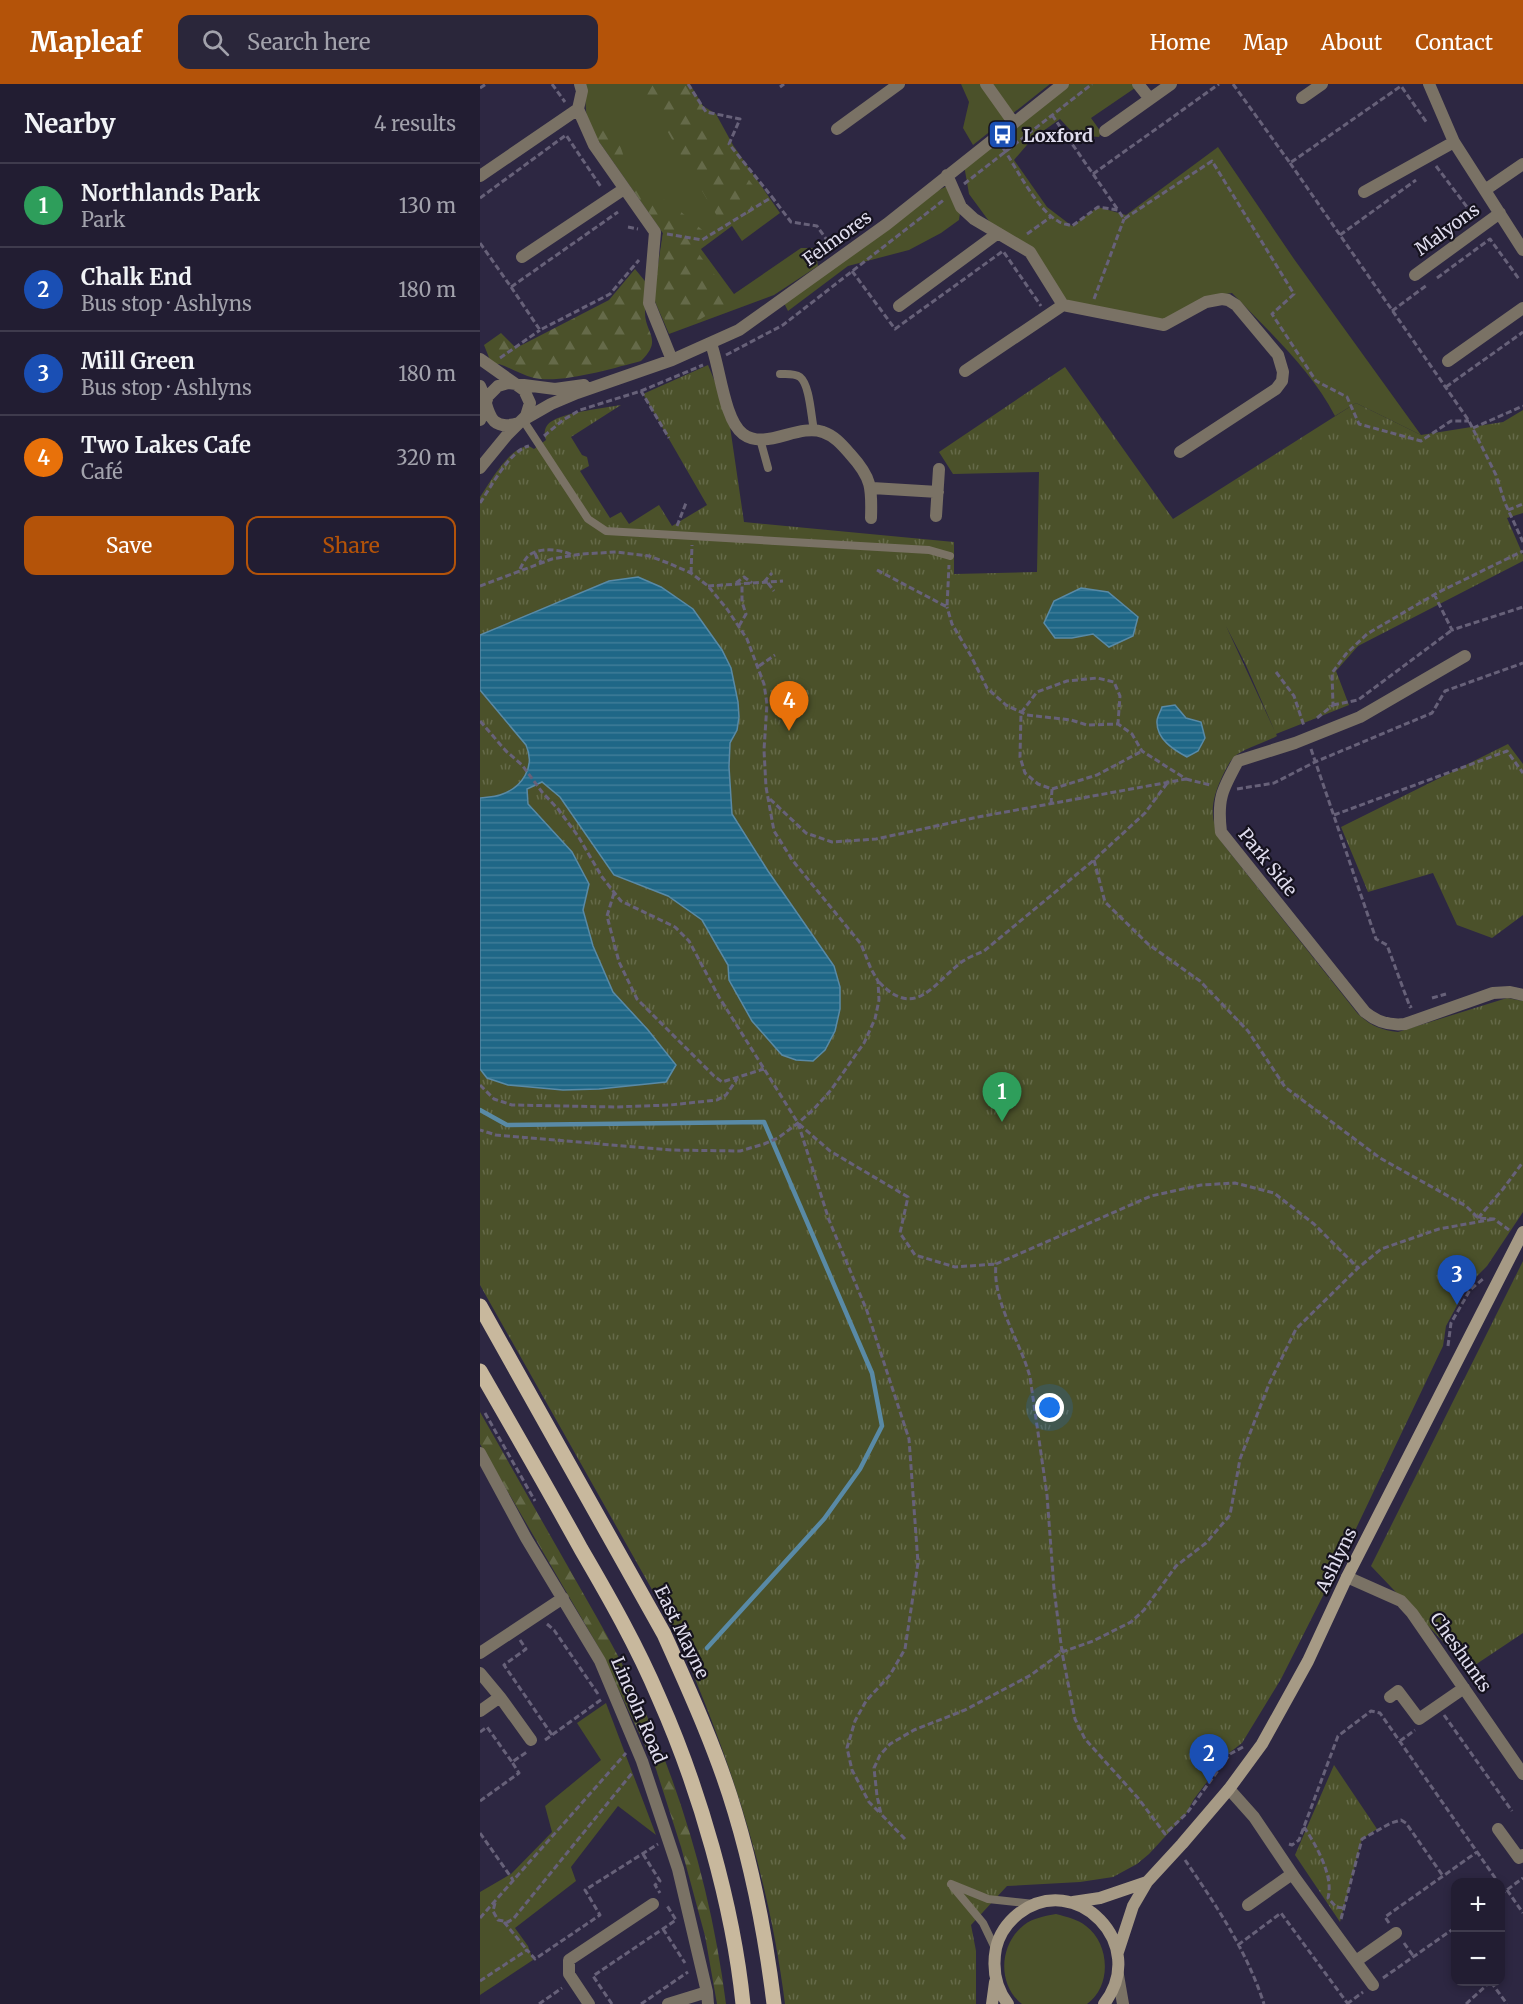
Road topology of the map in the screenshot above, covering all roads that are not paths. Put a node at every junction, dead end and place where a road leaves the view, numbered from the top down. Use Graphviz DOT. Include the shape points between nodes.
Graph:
graph roads {
  1 [pos="580,84"];
  2 [pos="899,84"];
  3 [pos="986,84"];
  4 [pos="1063,84"];
  5 [pos="1138,84"];
  6 [pos="1171,84"];
  7 [pos="1322,84"];
  8 [pos="1429,84"];
  9 [pos="1302,98"];
  10 [pos="1150,99"];
  11 [pos="578,109"];
  12 [pos="1013,122"];
  13 [pos="837,129"];
  14 [pos="1105,131"];
  15 [pos="1454,142"];
  16 [pos="1523,164"];
  17 [pos="480,176"];
  18 [pos="947,176"];
  19 [pos="624,189"];
  20 [pos="1485,190"];
  21 [pos="1364,192"];
  22 [pos="1500,213"];
  23 [pos="998,233"];
  24 [pos="1523,250"];
  25 [pos="522,257"];
  26 [pos="1415,275"];
  27 [pos="1064,305"];
  28 [pos="898,306"];
  29 [pos="1523,308"];
  30 [pos="711,344"];
  31 [pos="480,359"];
  32 [pos="672,360"];
  33 [pos="1448,361"];
  34 [pos="965,371"];
  35 [pos="780,374"];
  36 [pos="608,381"];
  37 [pos="515,385"];
  38 [pos="480,386"];
  39 [pos="486,402"];
  40 [pos="480,420"];
  41 [pos="522,422"];
  42 [pos="814,430"];
  43 [pos="760,439"];
  44 [pos="1180,452"];
  45 [pos="480,468"];
  46 [pos="768,468"];
  47 [pos="939,469"];
  48 [pos="872,488"];
  49 [pos="938,492"];
  50 [pos="936,516"];
  51 [pos="871,518"];
  52 [pos="950,556"];
  53 [pos="1465,656"];
  54 [pos="1523,994"];
  55 [pos="1517,1231"];
  56 [pos="480,1306"];
  57 [pos="480,1371"];
  58 [pos="480,1453"];
  59 [pos="1347,1577"];
  60 [pos="563,1598"];
  61 [pos="480,1653"];
  62 [pos="480,1673"];
  63 [pos="1464,1688"];
  64 [pos="500,1697"];
  65 [pos="1390,1697"];
  66 [pos="480,1712"];
  67 [pos="534,1744"];
  68 [pos="1523,1774"];
  69 [pos="1229,1790"];
  70 [pos="1498,1829"];
  71 [pos="1523,1855"];
  72 [pos="1292,1874"];
  73 [pos="1147,1882"];
  74 [pos="1068,1902"];
  75 [pos="653,1904"];
  76 [pos="1036,1904"];
  77 [pos="1248,1905"];
  78 [pos="1396,1933"];
  79 [pos="996,1950"];
  80 [pos="1118,1952"];
  81 [pos="1356,1961"];
  82 [pos="1118,1975"];
  83 [pos="996,1980"];
  84 [pos="1373,1985"];
  85 [pos="708,1998"];
  86 [pos="589,2004"];
  87 [pos="668,2004"];
  88 [pos="742,2004"];
  89 [pos="774,2004"];
  90 [pos="992,2004"];
  91 [pos="1008,2004"];
  92 [pos="1104,2004"];
  93 [pos="1123,2004"];
  1 -- 11 [label="street"];
  2 -- 13 [label="street"];
  3 -- 12 [label="street"];
  4 -- 12 [label="street, Felmores"];
  5 -- 10 [label="street"];
  6 -- 10 [label="street"];
  7 -- 9 [label="street"];
  8 -- 15 [label="street, Malyons"];
  10 -- 14 [label="street"];
  11 -- 17 [label="street"];
  11 -- 19 [label="street" via="594,145"];
  12 -- 18 [label="street, Felmores"];
  15 -- 20 [label="street, Malyons"];
  15 -- 21 [label="street"];
  16 -- 20 [label="street"];
  18 -- 23 [label="street" via="961,207"];
  18 -- 30 [label="street, Felmores" via="739,330"];
  19 -- 25 [label="street"];
  19 -- 32 [label="street" via="655,232 649,303"];
  20 -- 22 [label="street, Malyons"];
  22 -- 24 [label="street, Malyons"];
  22 -- 26 [label="street, Malyons"];
  23 -- 27 [label="street" via="1030,252"];
  23 -- 28 [label="street"];
  27 -- 34 [label="street"];
  27 -- 44 [label="street" via="1164,325 1206,302 1228,300 1278,355 1283,372 1276,389"];
  29 -- 33 [label="street"];
  30 -- 32 [label="street, Felmores"];
  30 -- 43 [label="street" via="732,422 741,433"];
  31 -- 37 [label="street"];
  32 -- 36 [label="street, Felmores"];
  35 -- 42 [label="lane" via="801,378"];
  36 -- 37 [label="street, Felmores" via="555,389"];
  36 -- 41 [label="street, Felmores" via="551,404"];
  37 -- 39 [label="street" via="498,386"];
  37 -- 41 [label="street" via="524,390 530,404"];
  38 -- 39 [label="street"];
  39 -- 40 [label="street"];
  39 -- 41 [label="street" via="494,422 508,427"];
  41 -- 45 [label="street, Felmores"];
  41 -- 52 [label="lane" via="588,519 606,531 929,550"];
  42 -- 43 [label="street"];
  42 -- 48 [label="street" via="834,437 866,474"];
  43 -- 46 [label="lane"];
  47 -- 49 [label="street"];
  48 -- 49 [label="street"];
  48 -- 51 [label="street"];
  49 -- 50 [label="street"];
  53 -- 54 [label="street, Park Side" via="1360,717 1306,732 1238,761 1216,788 1221,832 1373,1019 1405,1024 1493,993"];
  55 -- 59 [label="street, Ashlyns"];
  56 -- 89 [label="main road, East Mayne" via="664,1634 686,1683 735,1811 759,1908"];
  57 -- 88 [label="main road" via="624,1624 672,1727 720,1878"];
  58 -- 60 [label="street, Lincoln Road"];
  59 -- 63 [label="street, Cheshunts" via="1401,1601"];
  59 -- 69 [label="street, Ashlyns" via="1308,1661 1262,1744"];
  60 -- 61 [label="street"];
  60 -- 85 [label="street, Lincoln Road" via="600,1661 642,1761 678,1869"];
  62 -- 64 [label="street"];
  63 -- 65 [label="street" via="1419,1719 1398,1691"];
  63 -- 68 [label="street, Cheshunts"];
  64 -- 66 [label="street"];
  64 -- 67 [label="street"];
  69 -- 72 [label="street" via="1254,1817"];
  69 -- 73 [label="street, Ashlyns"];
  70 -- 71 [label="street" via="1519,1858"];
  72 -- 77 [label="street"];
  72 -- 81 [label="street"];
  73 -- 74 [label="street, Ashlyns" via="1100,1898"];
  73 -- 80 [label="street, Ashlyns" via="1133,1906"];
  74 -- 76 [label="street, Ashlyns"];
  74 -- 80 [label="street" via="1101,1920"];
  75 -- 86 [label="street" via="569,1960 569,1974"];
  76 -- 79 [label="street" via="1004,1929"];
  76 -- 79 [label="lane" via="988,1899 951,1884 983,1923"];
  78 -- 81 [label="street"];
  79 -- 83 [label="street"];
  80 -- 82 [label="street"];
  81 -- 84 [label="street"];
  82 -- 92 [label="street"];
  82 -- 93 [label="street"];
  83 -- 90 [label="street"];
  83 -- 91 [label="street"];
  85 -- 87 [label="street"];
}
